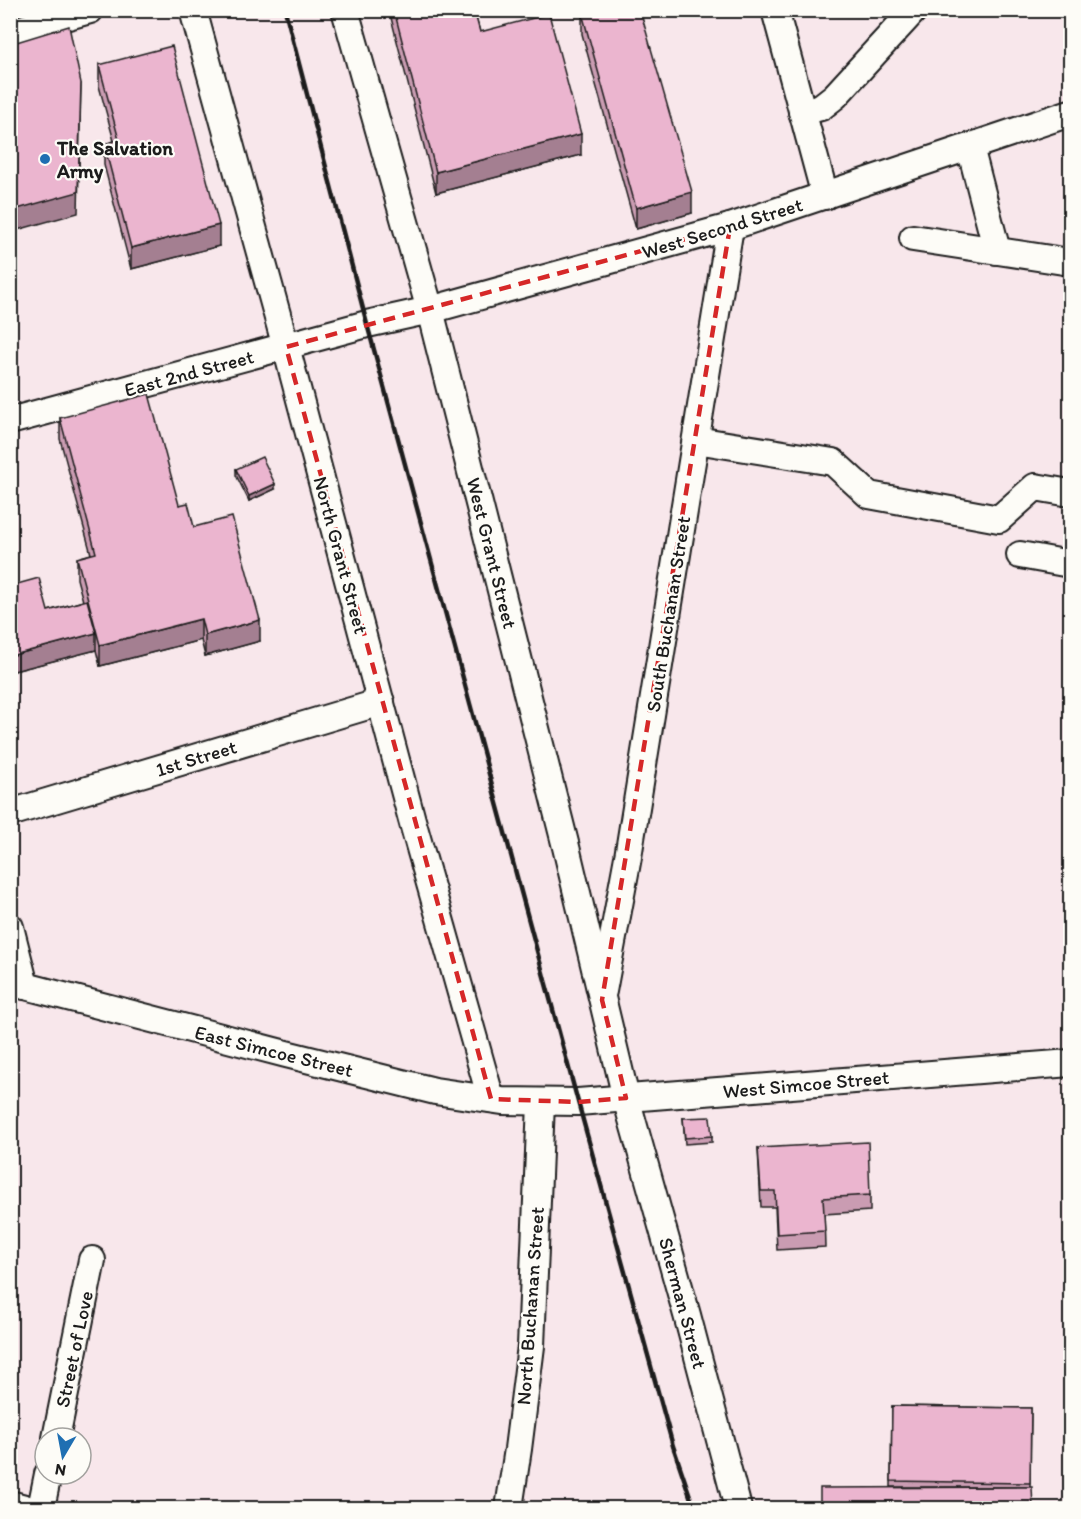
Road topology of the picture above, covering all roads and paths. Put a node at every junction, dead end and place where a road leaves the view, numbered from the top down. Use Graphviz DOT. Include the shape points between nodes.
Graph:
graph roads {
  1 [pos="90,10"];
  2 [pos="193,10"];
  3 [pos="345,10"];
  4 [pos="775,10"];
  5 [pos="914,10"];
  6 [pos="10,32"];
  7 [pos="802,112"];
  8 [pos="1071,113"];
  9 [pos="970,147"];
  10 [pos="825,196"];
  11 [pos="730,227"];
  12 [pos="913,238"];
  13 [pos="997,251"];
  14 [pos="1071,262"];
  15 [pos="430,310"];
  16 [pos="367,324"];
  17 [pos="286,347"];
  18 [pos="10,421"];
  19 [pos="696,440"];
  20 [pos="1071,493"];
  21 [pos="1020,555"];
  22 [pos="1071,564"];
  23 [pos="381,702"];
  24 [pos="10,813"];
  25 [pos="10,927"];
  26 [pos="18,984"];
  27 [pos="602,1000"];
  28 [pos="1071,1063"];
  29 [pos="626,1098"];
  30 [pos="491,1099"];
  31 [pos="541,1103"];
  32 [pos="92,1260"];
  33 [pos="58,1426"];
  34 [pos="46,1486"];
  35 [pos="10,1504"];
  36 [pos="25,1509"];
  37 [pos="41,1509"];
  38 [pos="509,1509"];
  39 [pos="738,1509"];
  1 -- 6 [label="street"];
  2 -- 17 [label="street, North Grant Street"];
  3 -- 15 [label="street, West Grant Street"];
  4 -- 7 [label="street"];
  5 -- 7 [label="street" via="835,96"];
  7 -- 10 [label="street"];
  8 -- 9 [label="street, West Second Street"];
  9 -- 10 [label="street, West Second Street"];
  9 -- 13 [label="street"];
  10 -- 11 [label="street, West Second Street"];
  11 -- 15 [label="street, West Second Street"];
  11 -- 19 [label="street, South Buchanan Street"];
  12 -- 13 [label="street"];
  13 -- 14 [label="street"];
  15 -- 16 [label="street, West Second Street"];
  15 -- 27 [label="street, West Grant Street"];
  16 -- 17 [label="street, East 2nd Street"];
  17 -- 18 [label="street, East 2nd Street"];
  17 -- 23 [label="street, North Grant Street"];
  19 -- 20 [label="street" via="833,462 869,495 999,519 1035,488"];
  19 -- 27 [label="street, South Buchanan Street"];
  21 -- 22 [label="street"];
  23 -- 24 [label="street, 1st Street"];
  23 -- 30 [label="street, North Grant Street"];
  25 -- 26 [label="street"];
  26 -- 30 [label="street, East Simcoe Street" via="423,1088"];
  27 -- 29 [label="street, West Grant Street"];
  28 -- 29 [label="street, West Simcoe Street"];
  29 -- 31 [label="street, West Simcoe Street"];
  29 -- 39 [label="street, Sherman Street"];
  30 -- 31 [label="street, East Simcoe Street"];
  31 -- 38 [label="street, North Buchanan Street" via="531,1346"];
  32 -- 33 [label="street, Street of Love"];
  34 -- 37 [label="street"];
  35 -- 36 [label="street"];
}
